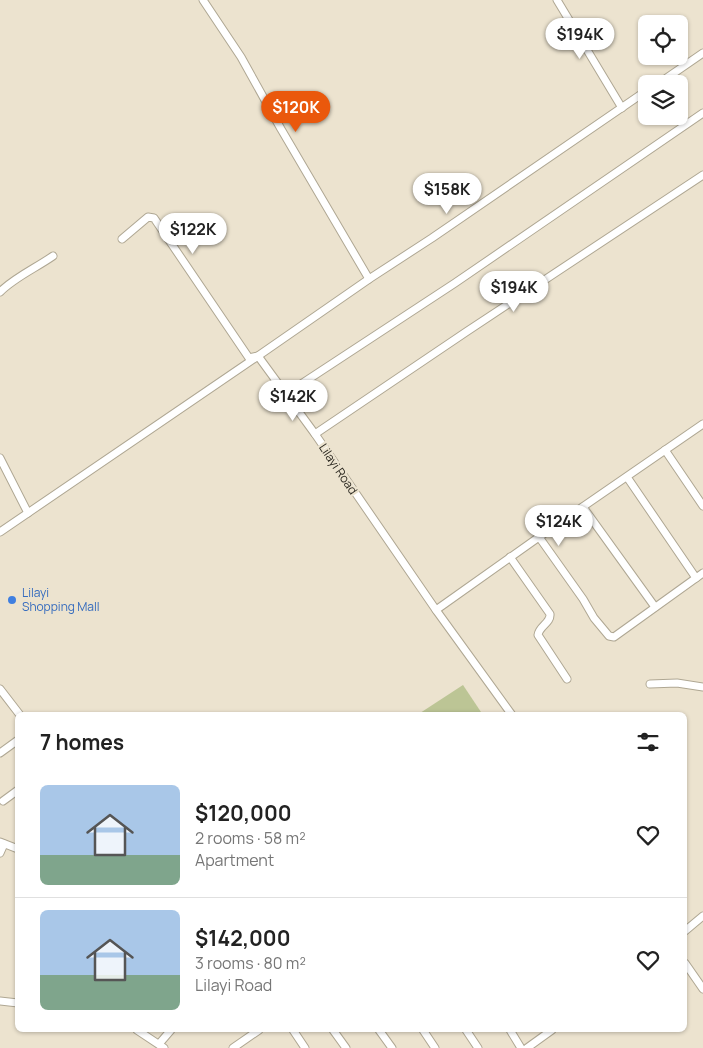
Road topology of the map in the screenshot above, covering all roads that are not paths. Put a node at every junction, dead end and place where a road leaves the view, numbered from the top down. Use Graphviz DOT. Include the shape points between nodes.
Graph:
graph roads {
  1 [pos="203,0"];
  2 [pos="557,0"];
  3 [pos="703,53"];
  4 [pos="671,75"];
  5 [pos="638,97"];
  6 [pos="622,108"];
  7 [pos="703,114"];
  8 [pos="703,175"];
  9 [pos="122,240"];
  10 [pos="53,256"];
  11 [pos="369,279"];
  12 [pos="0,292"];
  13 [pos="258,356"];
  14 [pos="286,394"];
  15 [pos="702,426"];
  16 [pos="315,434"];
  17 [pos="665,450"];
  18 [pos="0,458"];
  19 [pos="627,477"];
  20 [pos="703,506"];
  21 [pos="583,507"];
  22 [pos="28,512"];
  23 [pos="0,532"];
  24 [pos="539,538"];
  25 [pos="510,557"];
  26 [pos="703,573"];
  27 [pos="696,578"];
  28 [pos="655,607"];
  29 [pos="436,610"];
  30 [pos="567,679"];
  31 [pos="650,684"];
  32 [pos="703,687"];
  33 [pos="0,689"];
  34 [pos="7,698"];
  35 [pos="0,703"];
  36 [pos="18,712"];
  37 [pos="510,712"];
  38 [pos="15,742"];
  39 [pos="0,753"];
  40 [pos="15,792"];
  41 [pos="3,801"];
  42 [pos="2,843"];
  43 [pos="15,848"];
  44 [pos="0,853"];
  45 [pos="703,916"];
  46 [pos="687,929"];
  47 [pos="687,967"];
  48 [pos="703,989"];
  49 [pos="0,1001"];
  50 [pos="15,1003"];
  51 [pos="140,1032"];
  52 [pos="170,1032"];
  53 [pos="256,1032"];
  54 [pos="294,1032"];
  55 [pos="335,1032"];
  56 [pos="381,1032"];
  57 [pos="424,1032"];
  58 [pos="467,1032"];
  59 [pos="511,1032"];
  60 [pos="549,1032"];
  61 [pos="162,1046"];
  62 [pos="233,1048"];
  63 [pos="306,1048"];
  64 [pos="346,1048"];
  65 [pos="392,1048"];
  66 [pos="435,1048"];
  67 [pos="478,1048"];
  68 [pos="521,1048"];
  69 [pos="527,1048"];
  1 -- 11 [label="street" via="241,56"];
  2 -- 6 [label="street"];
  3 -- 4 [label="street"];
  5 -- 6 [label="street"];
  6 -- 11 [label="street"];
  7 -- 14 [label="street"];
  8 -- 16 [label="street"];
  9 -- 13 [label="street" via="148,217 154,218 249,358"];
  10 -- 12 [label="street"];
  11 -- 13 [label="street"];
  13 -- 14 [label="street, Lilayi Road"];
  13 -- 22 [label="street"];
  14 -- 16 [label="street, Lilayi Road"];
  15 -- 17 [label="street"];
  16 -- 29 [label="street, Lilayi Road"];
  17 -- 19 [label="street"];
  17 -- 20 [label="street"];
  18 -- 22 [label="street"];
  19 -- 21 [label="street"];
  19 -- 27 [label="street"];
  21 -- 24 [label="street"];
  21 -- 28 [label="street"];
  22 -- 23 [label="street"];
  24 -- 25 [label="street"];
  24 -- 28 [label="street" via="609,636 614,637"];
  25 -- 29 [label="street"];
  25 -- 30 [label="street" via="551,616 538,635"];
  26 -- 27 [label="street"];
  27 -- 28 [label="street"];
  29 -- 37 [label="street, Lilayi Road"];
  31 -- 32 [label="street" via="667,682"];
  33 -- 34 [label="street"];
  34 -- 35 [label="street"];
  34 -- 36 [label="street"];
  38 -- 39 [label="street"];
  40 -- 41 [label="street"];
  42 -- 43 [label="street"];
  42 -- 44 [label="street"];
  45 -- 46 [label="street"];
  47 -- 48 [label="street"];
  49 -- 50 [label="street"];
  51 -- 61 [label="street"];
  52 -- 61 [label="street"];
  53 -- 62 [label="street"];
  54 -- 63 [label="street"];
  55 -- 64 [label="street"];
  56 -- 65 [label="street"];
  57 -- 66 [label="street"];
  58 -- 67 [label="street"];
  59 -- 68 [label="street"];
  60 -- 69 [label="street"];
}
